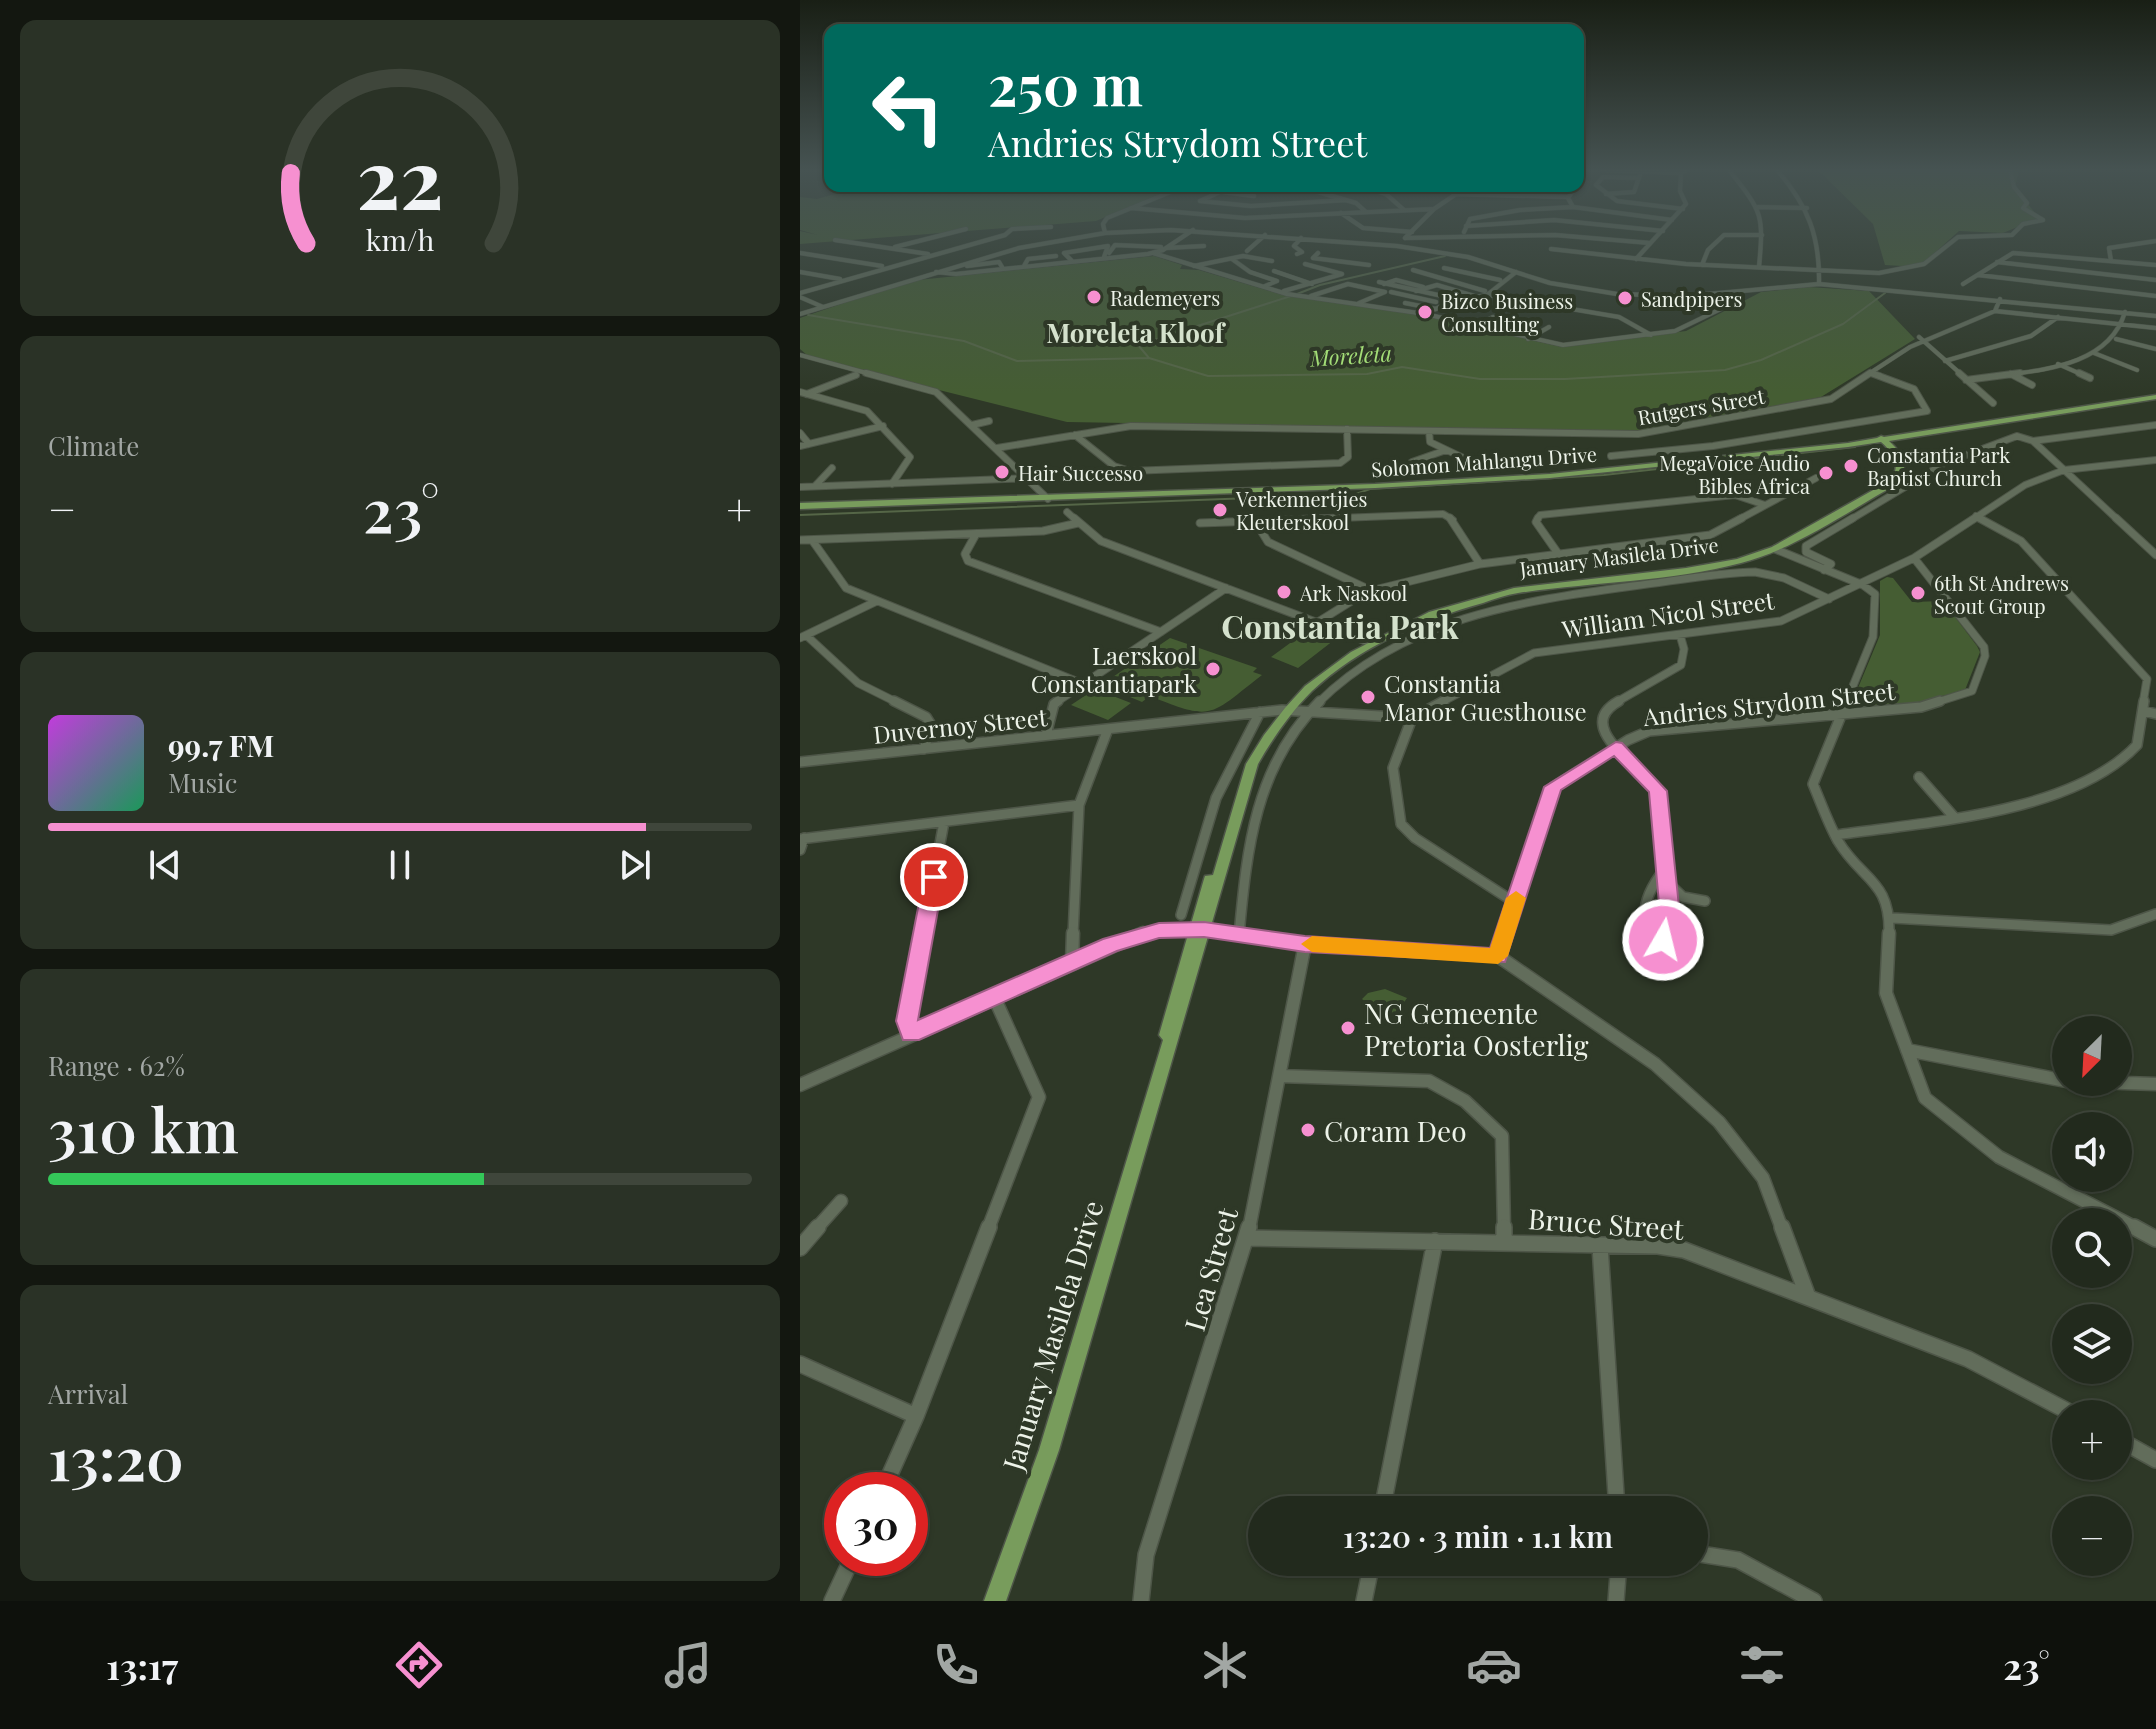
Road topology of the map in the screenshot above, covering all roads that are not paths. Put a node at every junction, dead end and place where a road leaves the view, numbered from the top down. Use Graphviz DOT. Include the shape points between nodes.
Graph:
graph roads {
  1 [pos="868,245"];
  2 [pos="904,245"];
  3 [pos="966,245"];
  4 [pos="1040,245"];
  5 [pos="1080,245"];
  6 [pos="1170,245"];
  7 [pos="1254,245"];
  8 [pos="1295,245"];
  9 [pos="1382,245"];
  10 [pos="1649,245"];
  11 [pos="1714,245"];
  12 [pos="1761,245"];
  13 [pos="1819,245"];
  14 [pos="1949,245"];
  15 [pos="2131,245"];
  16 [pos="1204,246"];
  17 [pos="1397,246"];
  18 [pos="1089,247"];
  19 [pos="891,248"];
  20 [pos="1164,248"];
  21 [pos="1111,249"];
  22 [pos="1551,249"];
  23 [pos="1137,250"];
  24 [pos="1247,251"];
  25 [pos="800,253"];
  26 [pos="1153,253"];
  27 [pos="1318,253"];
  28 [pos="931,254"];
  29 [pos="1297,254"];
  30 [pos="1056,256"];
  31 [pos="1106,257"];
  32 [pos="1229,257"];
  33 [pos="1636,259"];
  34 [pos="1072,261"];
  35 [pos="1272,261"];
  36 [pos="2111,261"];
  37 [pos="1997,262"];
  38 [pos="1305,264"];
  39 [pos="1369,265"];
  40 [pos="1702,265"];
  41 [pos="2156,265"];
  42 [pos="1024,266"];
  43 [pos="1194,266"];
  44 [pos="885,267"];
  45 [pos="963,267"];
  46 [pos="1759,267"];
  47 [pos="999,269"];
  48 [pos="1413,270"];
  49 [pos="1819,270"];
  50 [pos="1274,271"];
  51 [pos="800,272"];
  52 [pos="932,272"];
  53 [pos="1516,272"];
  54 [pos="1978,275"];
  55 [pos="1444,277"];
  56 [pos="1484,278"];
  57 [pos="843,279"];
  58 [pos="1500,280"];
  59 [pos="2156,280"];
  60 [pos="1278,282"];
  61 [pos="1295,282"];
  62 [pos="1434,282"];
  63 [pos="1312,284"];
  64 [pos="1819,284"];
  65 [pos="1963,284"];
  66 [pos="1263,287"];
  67 [pos="1425,287"];
  68 [pos="1416,291"];
  69 [pos="1281,292"];
  70 [pos="1391,292"];
  71 [pos="1487,293"];
  72 [pos="1726,293"];
  73 [pos="800,295"];
  74 [pos="1474,296"];
  75 [pos="2156,296"];
  76 [pos="1308,297"];
  77 [pos="1414,298"];
  78 [pos="1456,299"];
  79 [pos="2000,299"];
  80 [pos="1357,304"];
  81 [pos="1436,306"];
  82 [pos="823,307"];
  83 [pos="1995,311"];
  84 [pos="2125,312"];
  85 [pos="1425,314"];
  86 [pos="800,315"];
  87 [pos="2156,316"];
  88 [pos="1493,317"];
  89 [pos="2058,317"];
  90 [pos="2124,324"];
  91 [pos="1477,326"];
  92 [pos="1549,327"];
  93 [pos="2156,328"];
  94 [pos="1651,336"];
  95 [pos="1528,339"];
  96 [pos="1921,339"];
  97 [pos="2116,339"];
  98 [pos="2156,349"];
  99 [pos="2094,353"];
  100 [pos="800,355"];
  101 [pos="1945,361"];
  102 [pos="2058,364"];
  103 [pos="2137,370"];
  104 [pos="1871,373"];
  105 [pos="2011,374"];
  106 [pos="856,375"];
  107 [pos="2090,378"];
  108 [pos="1966,380"];
  109 [pos="2032,385"];
  110 [pos="804,393"];
  111 [pos="2156,394"];
  112 [pos="1993,403"];
  113 [pos="989,421"];
  114 [pos="972,425"];
  115 [pos="2156,425"];
  116 [pos="883,426"];
  117 [pos="1206,427"];
  118 [pos="1280,428"];
  119 [pos="1347,429"];
  120 [pos="1429,431"];
  121 [pos="800,433"];
  122 [pos="1638,434"];
  123 [pos="1075,435"];
  124 [pos="1276,436"];
  125 [pos="1201,437"];
  126 [pos="1878,438"];
  127 [pos="2033,441"];
  128 [pos="809,444"];
  129 [pos="1848,445"];
  130 [pos="800,446"];
  131 [pos="997,448"];
  132 [pos="1446,450"];
  133 [pos="1649,452"];
  134 [pos="1611,456"];
  135 [pos="1741,457"];
  136 [pos="1895,460"];
  137 [pos="2156,460"];
  138 [pos="1524,461"];
  139 [pos="1412,462"];
  140 [pos="832,468"];
  141 [pos="2064,470"];
  142 [pos="1029,478"];
  143 [pos="1816,478"];
  144 [pos="892,484"];
  145 [pos="815,486"];
  146 [pos="800,487"];
  147 [pos="1884,487"];
  148 [pos="1040,489"];
  149 [pos="1024,498"];
  150 [pos="1048,498"];
  151 [pos="1345,500"];
  152 [pos="943,501"];
  153 [pos="1765,505"];
  154 [pos="800,506"];
  155 [pos="1067,512"];
  156 [pos="1976,516"];
  157 [pos="1346,517"];
  158 [pos="1255,521"];
  159 [pos="1078,523"];
  160 [pos="1200,523"];
  161 [pos="976,534"];
  162 [pos="800,540"];
  163 [pos="812,540"];
  164 [pos="1775,549"];
  165 [pos="1557,552"];
  166 [pos="2156,555"];
  167 [pos="1914,558"];
  168 [pos="1480,564"];
  169 [pos="1824,570"];
  170 [pos="1863,585"];
  171 [pos="1226,588"];
  172 [pos="1370,590"];
  173 [pos="1829,599"];
  174 [pos="877,601"];
  175 [pos="1318,622"];
  176 [pos="1161,632"];
  177 [pos="1680,635"];
  178 [pos="803,637"];
  179 [pos="1370,642"];
  180 [pos="1083,684"];
  181 [pos="1284,710"];
  182 [pos="2144,711"];
  183 [pos="1260,712"];
  184 [pos="1308,712"];
  185 [pos="1840,714"];
  186 [pos="2156,714"];
  187 [pos="1412,718"];
  188 [pos="1108,729"];
  189 [pos="1046,735"];
  190 [pos="1616,747"];
  191 [pos="924,749"];
  192 [pos="800,762"];
  193 [pos="1919,777"];
  194 [pos="1079,805"];
  195 [pos="1954,817"];
  196 [pos="944,822"];
  197 [pos="1836,835"];
  198 [pos="802,838"];
  199 [pos="800,850"];
  200 [pos="1665,875"];
  201 [pos="1705,901"];
  202 [pos="1514,902"];
  203 [pos="2156,914"];
  204 [pos="1181,915"];
  205 [pos="1892,918"];
  206 [pos="1200,929"];
  207 [pos="1239,936"];
  208 [pos="1305,944"];
  209 [pos="1498,956"];
  210 [pos="1072,962"];
  211 [pos="995,999"];
  212 [pos="911,1034"];
  213 [pos="1907,1050"];
  214 [pos="1280,1076"];
  215 [pos="2052,1078"];
  216 [pos="2132,1083"];
  217 [pos="2156,1084"];
  218 [pos="800,1085"];
  219 [pos="841,1201"];
  220 [pos="1247,1238"];
  221 [pos="2156,1239"];
  222 [pos="1435,1241"];
  223 [pos="1504,1242"];
  224 [pos="1600,1246"];
  225 [pos="800,1248"];
  226 [pos="1808,1297"];
  227 [pos="800,1364"];
  228 [pos="2052,1402"];
  229 [pos="916,1416"];
  230 [pos="2132,1447"];
  231 [pos="2156,1460"];
  232 [pos="891,1472"];
  233 [pos="1385,1496"];
  234 [pos="1616,1496"];
  235 [pos="1708,1555"];
  236 [pos="844,1576"];
  237 [pos="1369,1576"];
  238 [pos="1618,1576"];
  239 [pos="832,1601"];
  240 [pos="995,1601"];
  241 [pos="1141,1601"];
  242 [pos="1364,1601"];
  243 [pos="1616,1601"];
  244 [pos="1814,1601"];
  1 -- 19 [label="street"];
  2 -- 19 [label="street"];
  3 -- 28 [label="street"];
  4 -- 52 [label="street"];
  5 -- 18 [label="street"];
  6 -- 20 [label="street"];
  7 -- 24 [label="street"];
  8 -- 29 [label="street" via="1302,252"];
  9 -- 17 [label="street"];
  10 -- 33 [label="street"];
  11 -- 40 [label="street"];
  12 -- 46 [label="street"];
  13 -- 49 [label="street"];
  14 -- 49 [label="street" via="1909,270"];
  15 -- 36 [label="street" via="2109,248"];
  16 -- 20 [label="street"];
  17 -- 53 [label="street" via="1468,257"];
  19 -- 28 [label="street"];
  20 -- 21 [label="street"];
  20 -- 26 [label="street"];
  21 -- 23 [label="street"];
  21 -- 31 [label="street"];
  22 -- 33 [label="street"];
  25 -- 44 [label="street"];
  26 -- 31 [label="street"];
  26 -- 43 [label="street"];
  27 -- 39 [label="street" via="1313,258 1349,263 1344,266"];
  28 -- 44 [label="street"];
  30 -- 42 [label="street" via="1028,259"];
  31 -- 34 [label="street"];
  31 -- 34 [label="street" via="1108,246 1064,253"];
  32 -- 35 [label="street"];
  32 -- 43 [label="street"];
  32 -- 60 [label="street"];
  33 -- 40 [label="street"];
  34 -- 42 [label="street"];
  36 -- 37 [label="street" via="2011,253"];
  36 -- 41 [label="street"];
  37 -- 54 [label="street"];
  37 -- 59 [label="street"];
  38 -- 63 [label="street" via="1342,274"];
  40 -- 46 [label="street"];
  42 -- 47 [label="street"];
  43 -- 66 [label="street"];
  44 -- 57 [label="street"];
  45 -- 47 [label="street" via="999,262 1004,265"];
  46 -- 49 [label="street"];
  47 -- 52 [label="street"];
  48 -- 55 [label="street"];
  49 -- 64 [label="street"];
  50 -- 63 [label="street"];
  51 -- 57 [label="street"];
  52 -- 82 [label="street"];
  53 -- 71 [label="street"];
  53 -- 72 [label="street" via="1568,287 1672,296"];
  54 -- 65 [label="street"];
  54 -- 75 [label="street"];
  55 -- 62 [label="street"];
  55 -- 71 [label="street"];
  56 -- 56 [label="street" via="1453,270 1444,267 1463,261 1495,271"];
  56 -- 58 [label="street"];
  57 -- 73 [label="street"];
  60 -- 61 [label="street"];
  60 -- 66 [label="street"];
  63 -- 69 [label="street"];
  64 -- 72 [label="street"];
  64 -- 79 [label="street"];
  66 -- 69 [label="street"];
  67 -- 68 [label="street"];
  67 -- 68 [label="street" via="1396,280 1382,283"];
  67 -- 74 [label="street" via="1437,285"];
  68 -- 78 [label="street"];
  69 -- 76 [label="street"];
  70 -- 77 [label="street"];
  71 -- 81 [label="street"];
  71 -- 94 [label="street" via="1619,317"];
  72 -- 94 [label="street" via="1734,301 1731,305 1686,328"];
  73 -- 82 [label="street"];
  76 -- 80 [label="street"];
  76 -- 80 [label="street" via="1348,284 1385,292"];
  77 -- 81 [label="street"];
  77 -- 81 [label="street" via="1404,303"];
  79 -- 83 [label="street"];
  79 -- 84 [label="street"];
  80 -- 85 [label="street"];
  81 -- 85 [label="street"];
  82 -- 86 [label="street"];
  83 -- 89 [label="street"];
  83 -- 96 [label="street, Rutgers Street"];
  84 -- 87 [label="street"];
  84 -- 90 [label="street"];
  85 -- 91 [label="street"];
  88 -- 91 [label="street"];
  89 -- 90 [label="street"];
  89 -- 101 [label="street" via="2031,336"];
  90 -- 93 [label="street"];
  90 -- 97 [label="street"];
  91 -- 95 [label="street"];
  92 -- 95 [label="street"];
  94 -- 95 [label="street" via="1576,346"];
  96 -- 101 [label="street"];
  96 -- 104 [label="street, Rutgers Street"];
  97 -- 98 [label="street"];
  97 -- 99 [label="street"];
  99 -- 102 [label="street"];
  99 -- 103 [label="street"];
  100 -- 114 [label="street" via="936,392"];
  101 -- 108 [label="street"];
  102 -- 105 [label="street"];
  102 -- 107 [label="street"];
  104 -- 122 [label="street, Rutgers Street" via="1826,400"];
  104 -- 133 [label="street" via="1904,382 1928,410 1905,418"];
  105 -- 108 [label="street"];
  105 -- 109 [label="street"];
  106 -- 110 [label="street"];
  108 -- 112 [label="street"];
  110 -- 116 [label="street" via="867,411"];
  111 -- 126 [label="main road, Solomon Mahlangu Drive"];
  113 -- 114 [label="street"];
  114 -- 131 [label="street"];
  115 -- 127 [label="street"];
  116 -- 128 [label="street"];
  116 -- 144 [label="street" via="910,459"];
  117 -- 118 [label="street, Rutgers Street"];
  117 -- 123 [label="street, Rutgers Street" via="1131,426"];
  117 -- 125 [label="street"];
  118 -- 119 [label="street, Rutgers Street"];
  118 -- 124 [label="street"];
  119 -- 120 [label="street, Rutgers Street"];
  119 -- 123 [label="street" via="1345,462 1130,471 1114,466"];
  120 -- 122 [label="street, Rutgers Street"];
  120 -- 132 [label="street" via="1430,442"];
  121 -- 128 [label="street"];
  122 -- 133 [label="street"];
  123 -- 131 [label="street, Rutgers Street"];
  126 -- 129 [label="main road, Solomon Mahlangu Drive"];
  126 -- 135 [label="main road, Solomon Mahlangu Drive"];
  126 -- 136 [label="main road"];
  126 -- 147 [label="main road" via="1895,452 1902,467 1898,478"];
  127 -- 141 [label="street"];
  127 -- 169 [label="street" via="2013,436 1945,463 1806,546 1806,552 1831,564"];
  128 -- 130 [label="street"];
  129 -- 135 [label="main road, Solomon Mahlangu Drive"];
  129 -- 136 [label="main road" via="1876,447"];
  131 -- 142 [label="street"];
  132 -- 138 [label="street" via="1474,463"];
  132 -- 139 [label="street"];
  133 -- 134 [label="street"];
  135 -- 150 [label="main road, Solomon Mahlangu Drive" via="1467,482"];
  136 -- 147 [label="main road" via="1897,472"];
  137 -- 141 [label="street, William Nicol Street"];
  140 -- 145 [label="street"];
  141 -- 156 [label="street, William Nicol Street" via="2018,488"];
  141 -- 166 [label="street"];
  142 -- 144 [label="street"];
  142 -- 148 [label="street"];
  143 -- 153 [label="street"];
  144 -- 145 [label="street"];
  145 -- 146 [label="street"];
  147 -- 164 [label="main road, January Masilela Drive"];
  148 -- 149 [label="main road"];
  148 -- 150 [label="street"];
  149 -- 150 [label="main road, Solomon Mahlangu Drive"];
  149 -- 152 [label="main road, Solomon Mahlangu Drive"];
  150 -- 152 [label="main road, Solomon Mahlangu Drive"];
  151 -- 157 [label="street"];
  152 -- 154 [label="main road, Solomon Mahlangu Drive"];
  153 -- 165 [label="street" via="1705,536"];
  153 -- 165 [label="street" via="1730,496 1540,515 1536,522"];
  155 -- 159 [label="street"];
  156 -- 167 [label="street, William Nicol Street"];
  156 -- 182 [label="street" via="2021,541 2144,675"];
  157 -- 158 [label="street"];
  157 -- 168 [label="street" via="1447,515"];
  158 -- 160 [label="street"];
  158 -- 172 [label="street" via="1268,542"];
  159 -- 161 [label="street" via="1043,531"];
  159 -- 171 [label="street" via="1101,541"];
  161 -- 163 [label="street"];
  161 -- 176 [label="street" via="965,554 968,561"];
  162 -- 163 [label="street"];
  163 -- 174 [label="street" via="841,584"];
  164 -- 169 [label="street"];
  164 -- 179 [label="main road, January Masilela Drive" via="1714,567 1514,591 1440,612"];
  165 -- 168 [label="street"];
  167 -- 170 [label="street, William Nicol Street"];
  167 -- 185 [label="street, Andries Strydom Street" via="1984,647 1974,687 1921,707"];
  168 -- 172 [label="street"];
  169 -- 170 [label="street"];
  170 -- 173 [label="street, William Nicol Street"];
  170 -- 185 [label="street" via="1875,594 1874,631"];
  171 -- 175 [label="street"];
  171 -- 176 [label="street"];
  172 -- 175 [label="street"];
  173 -- 177 [label="street, William Nicol Street" via="1773,623"];
  173 -- 184 [label="street" via="1760,572 1537,598 1450,620 1385,647 1345,674"];
  174 -- 178 [label="street"];
  174 -- 180 [label="street"];
  175 -- 179 [label="street"];
  176 -- 180 [label="street"];
  177 -- 187 [label="street, William Nicol Street" via="1530,654"];
  177 -- 190 [label="street" via="1681,665 1604,713 1603,733"];
  178 -- 191 [label="street" via="858,683 928,719"];
  179 -- 181 [label="main road, January Masilela Drive"];
  180 -- 189 [label="street" via="1052,707"];
  181 -- 183 [label="street, Duvernoy Street"];
  181 -- 184 [label="street, Duvernoy Street"];
  181 -- 206 [label="main road, January Masilela Drive" via="1249,773"];
  182 -- 186 [label="street"];
  182 -- 195 [label="street" via="2137,745 2119,762 2011,807"];
  183 -- 188 [label="street, Duvernoy Street"];
  183 -- 204 [label="street" via="1216,798"];
  184 -- 187 [label="street, Duvernoy Street"];
  184 -- 207 [label="street" via="1291,733 1259,800 1241,885"];
  185 -- 190 [label="street, Andries Strydom Street" via="1649,731"];
  185 -- 197 [label="street" via="1813,784"];
  187 -- 202 [label="street" via="1393,768 1401,824"];
  188 -- 189 [label="street, Duvernoy Street"];
  188 -- 194 [label="street"];
  189 -- 191 [label="street, Duvernoy Street"];
  190 -- 200 [label="street" via="1657,788"];
  190 -- 202 [label="street, Andries Strydom Street" via="1553,787"];
  191 -- 192 [label="street, Duvernoy Street"];
  193 -- 195 [label="street"];
  194 -- 196 [label="street"];
  194 -- 210 [label="street"];
  195 -- 197 [label="street"];
  196 -- 198 [label="street"];
  196 -- 212 [label="street" via="908,1014"];
  197 -- 205 [label="street" via="1880,890"];
  198 -- 199 [label="street"];
  200 -- 200 [label="street" via="1671,930 1658,940 1647,931 1646,899"];
  200 -- 201 [label="street" via="1683,897"];
  202 -- 209 [label="street, Andries Strydom Street"];
  203 -- 205 [label="street" via="2111,930"];
  205 -- 213 [label="street" via="1885,988"];
  206 -- 207 [label="street"];
  206 -- 210 [label="street" via="1139,934"];
  206 -- 240 [label="main road, January Masilela Drive" via="1049,1450"];
  207 -- 208 [label="street"];
  208 -- 209 [label="street"];
  208 -- 214 [label="street, Lea Street"];
  209 -- 226 [label="street" via="1655,1064 1719,1122 1763,1178"];
  210 -- 211 [label="street"];
  211 -- 212 [label="street"];
  211 -- 229 [label="street" via="1039,1097"];
  212 -- 218 [label="street"];
  213 -- 215 [label="street"];
  213 -- 221 [label="street" via="1925,1098 1964,1133 2006,1161"];
  214 -- 220 [label="street, Lea Street"];
  214 -- 223 [label="street" via="1419,1078 1441,1084 1502,1136"];
  216 -- 217 [label="street"];
  219 -- 225 [label="street"];
  220 -- 222 [label="street, Bruce Street"];
  220 -- 241 [label="street, Lea Street" via="1146,1555"];
  222 -- 223 [label="street, Bruce Street"];
  222 -- 233 [label="street"];
  223 -- 224 [label="street, Bruce Street"];
  224 -- 226 [label="street, Bruce Street" via="1684,1250"];
  224 -- 234 [label="street"];
  226 -- 228 [label="street, Bruce Street" via="1989,1368"];
  227 -- 229 [label="street"];
  229 -- 232 [label="street"];
  230 -- 231 [label="street"];
  235 -- 244 [label="street" via="1738,1560"];
  236 -- 239 [label="street"];
  237 -- 242 [label="street"];
  238 -- 243 [label="street"];
}
